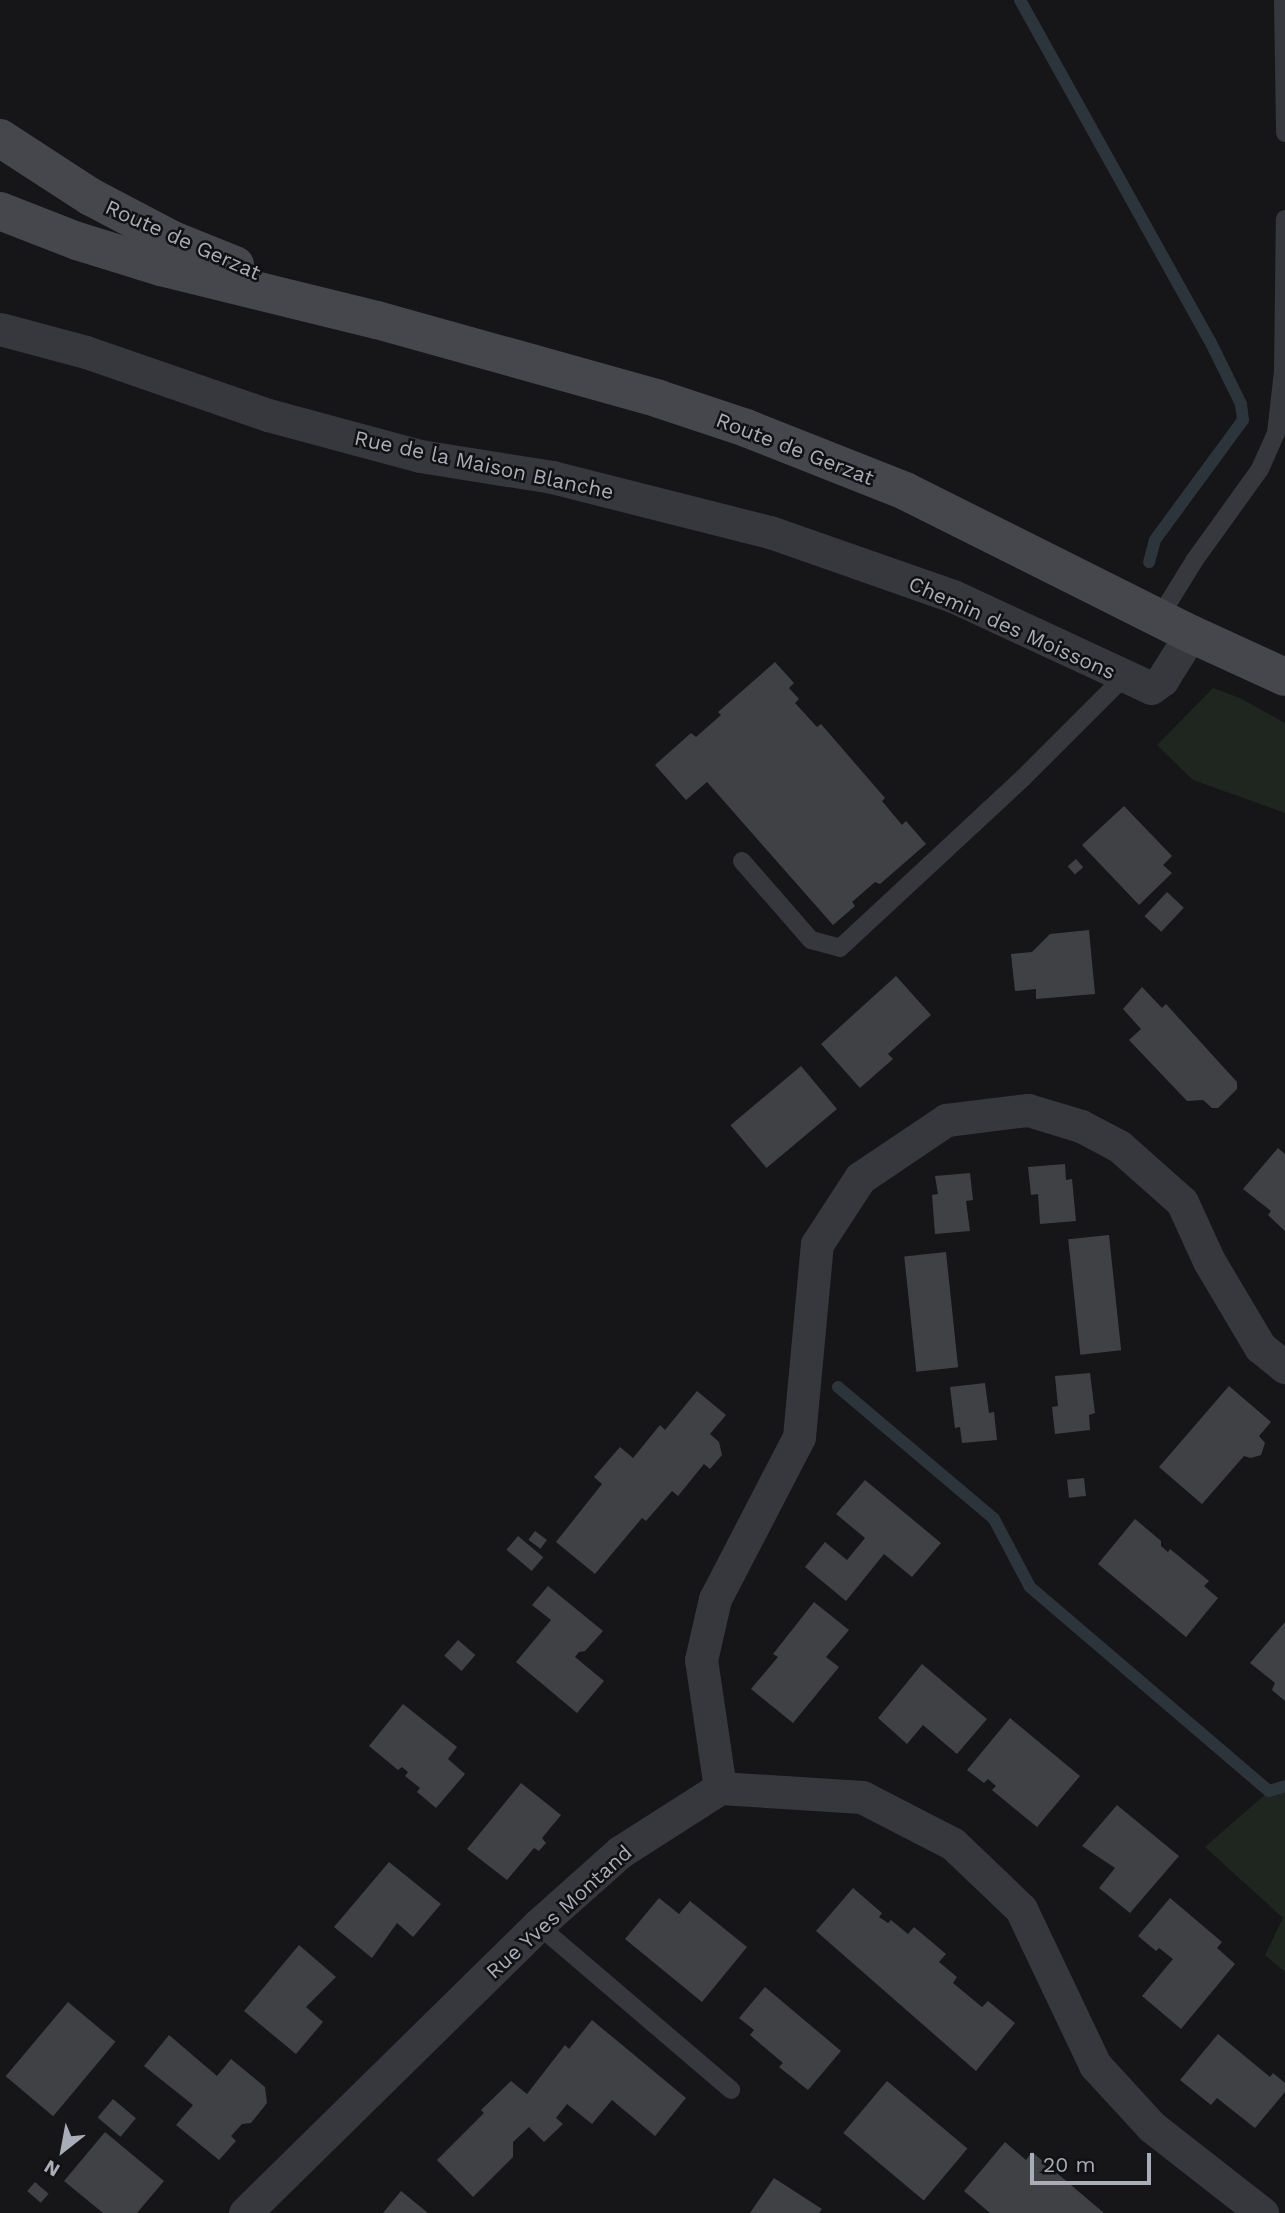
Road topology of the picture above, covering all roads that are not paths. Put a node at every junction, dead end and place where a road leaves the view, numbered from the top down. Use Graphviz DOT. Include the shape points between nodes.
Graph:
graph roads {
  1 [pos="1283,0"];
  2 [pos="1285,133"];
  3 [pos="0,138"];
  4 [pos="0,211"];
  5 [pos="1285,219"];
  6 [pos="377,320"];
  7 [pos="0,329"];
  8 [pos="770,532"];
  9 [pos="1175,626"];
  10 [pos="1285,677"];
  11 [pos="1123,678"];
  12 [pos="1285,693"];
  13 [pos="742,861"];
  14 [pos="1285,1367"];
  15 [pos="720,1788"];
  16 [pos="538,1925"];
  17 [pos="731,2090"];
  18 [pos="245,2213"];
  19 [pos="1262,2213"];
  1 -- 2 [label="lane"];
  3 -- 6 [label="main road, Route de Gerzat" via="91,198 173,240"];
  4 -- 6 [label="main road, Route de Gerzat" via="161,267"];
  5 -- 9 [label="lane" via="1283,372 1276,433 1260,469 1194,561"];
  6 -- 9 [label="main road, Route de Gerzat" via="659,399 819,455 963,518"];
  7 -- 8 [label="street, Rue de la Maison Blanche" via="86,352 268,415 408,453 552,477"];
  8 -- 11 [label="street, Chemin des Moissons" via="953,596"];
  9 -- 10 [label="main road, Route de Gerzat"];
  9 -- 11 [label="street, Chemin des Moissons" via="1162,680 1151,688"];
  9 -- 12 [label="main road, Route de Gerzat"];
  11 -- 13 [label="lane" via="840,948 811,940"];
  14 -- 15 [label="street" via="1260,1346 1209,1261 1182,1202 1119,1146 1081,1126 1028,1110 946,1120 860,1178 817,1244 800,1437 715,1599 701,1660"];
  15 -- 16 [label="street, Rue Yves Montand" via="620,1852"];
  15 -- 19 [label="street" via="862,1797 953,1844 1021,1909 1095,2065 1152,2127"];
  16 -- 17 [label="lane"];
  16 -- 18 [label="street, Rue Yves Montand"];
}
